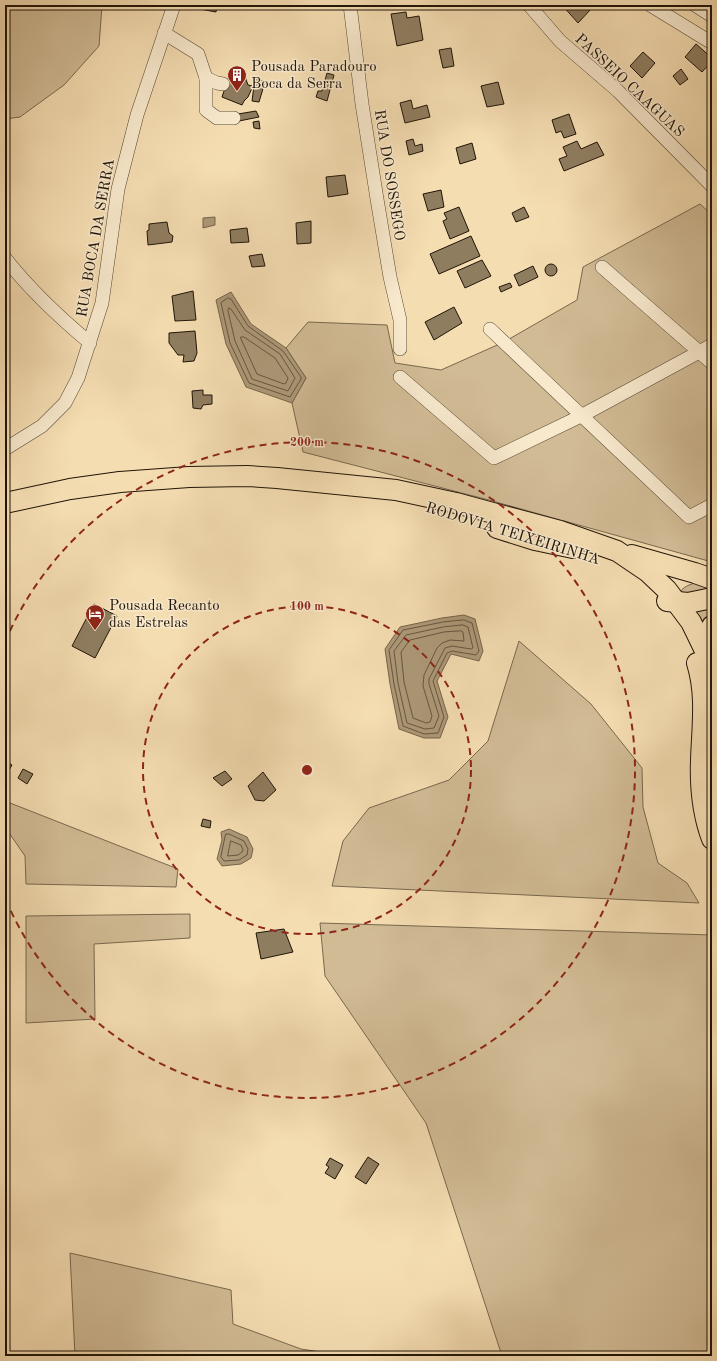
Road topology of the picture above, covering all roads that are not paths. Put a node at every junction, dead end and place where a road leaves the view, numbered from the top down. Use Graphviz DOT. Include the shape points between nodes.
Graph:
graph roads {
  1 [pos="174,5"];
  2 [pos="350,5"];
  3 [pos="529,5"];
  4 [pos="650,5"];
  5 [pos="695,5"];
  6 [pos="712,16"];
  7 [pos="164,33"];
  8 [pos="712,43"];
  9 [pos="206,78"];
  10 [pos="223,84"];
  11 [pos="234,118"];
  12 [pos="712,186"];
  13 [pos="5,258"];
  14 [pos="602,267"];
  15 [pos="490,329"];
  16 [pos="90,343"];
  17 [pos="712,345"];
  18 [pos="400,349"];
  19 [pos="700,352"];
  20 [pos="712,363"];
  21 [pos="400,377"];
  22 [pos="581,416"];
  23 [pos="5,448"];
  24 [pos="367,488"];
  25 [pos="5,503"];
  26 [pos="712,505"];
  27 [pos="617,551"];
  28 [pos="710,579"];
  29 [pos="712,598"];
  30 [pos="669,600"];
  31 [pos="712,626"];
  32 [pos="708,657"];
  33 [pos="712,679"];
  34 [pos="712,839"];
  1 -- 7 [label="street, RUA BOCA DA SERRA"];
  2 -- 18 [label="street, RUA DO SOSSEGO" via="362,104 390,277 400,320"];
  3 -- 12 [label="street, PASSEIO CAAGUAS" via="560,41 618,91"];
  4 -- 8 [label="street"];
  5 -- 6 [label="street"];
  7 -- 9 [label="street" via="198,54"];
  7 -- 16 [label="street, RUA BOCA DA SERRA" via="137,115 118,189 102,303"];
  9 -- 10 [label="street"];
  9 -- 11 [label="street" via="206,110 217,118"];
  13 -- 16 [label="street" via="62,319"];
  14 -- 19 [label="street"];
  15 -- 22 [label="street"];
  16 -- 23 [label="street, RUA BOCA DA SERRA" via="78,378 65,403 42,426"];
  17 -- 19 [label="street"];
  19 -- 20 [label="street"];
  19 -- 22 [label="street"];
  21 -- 22 [label="street" via="494,458"];
  22 -- 26 [label="street" via="689,517"];
  24 -- 25 [label="main road, RODOVIA TEIXEIRINHA" via="247,476 189,477 120,482"];
  24 -- 27 [label="main road, RODOVIA TEIXEIRINHA" via="396,490 456,503"];
  24 -- 30 [label="main road, RODOVIA TEIXEIRINHA" via="603,559"];
  27 -- 28 [label="main road"];
  27 -- 30 [label="main road, RODOVIA TEIXEIRINHA" via="648,572 667,590"];
  28 -- 30 [label="main road" via="686,581 676,589"];
  29 -- 30 [label="main road" via="688,603"];
  30 -- 32 [label="main road, RODOVIA TEIXEIRINHA" via="691,622"];
  30 -- 34 [label="main road, RODOVIA TEIXEIRINHA" via="671,611 690,641 703,694 703,798"];
  31 -- 32 [label="main road" via="708,637"];
  32 -- 33 [label="main road, RODOVIA TEIXEIRINHA"];
}
